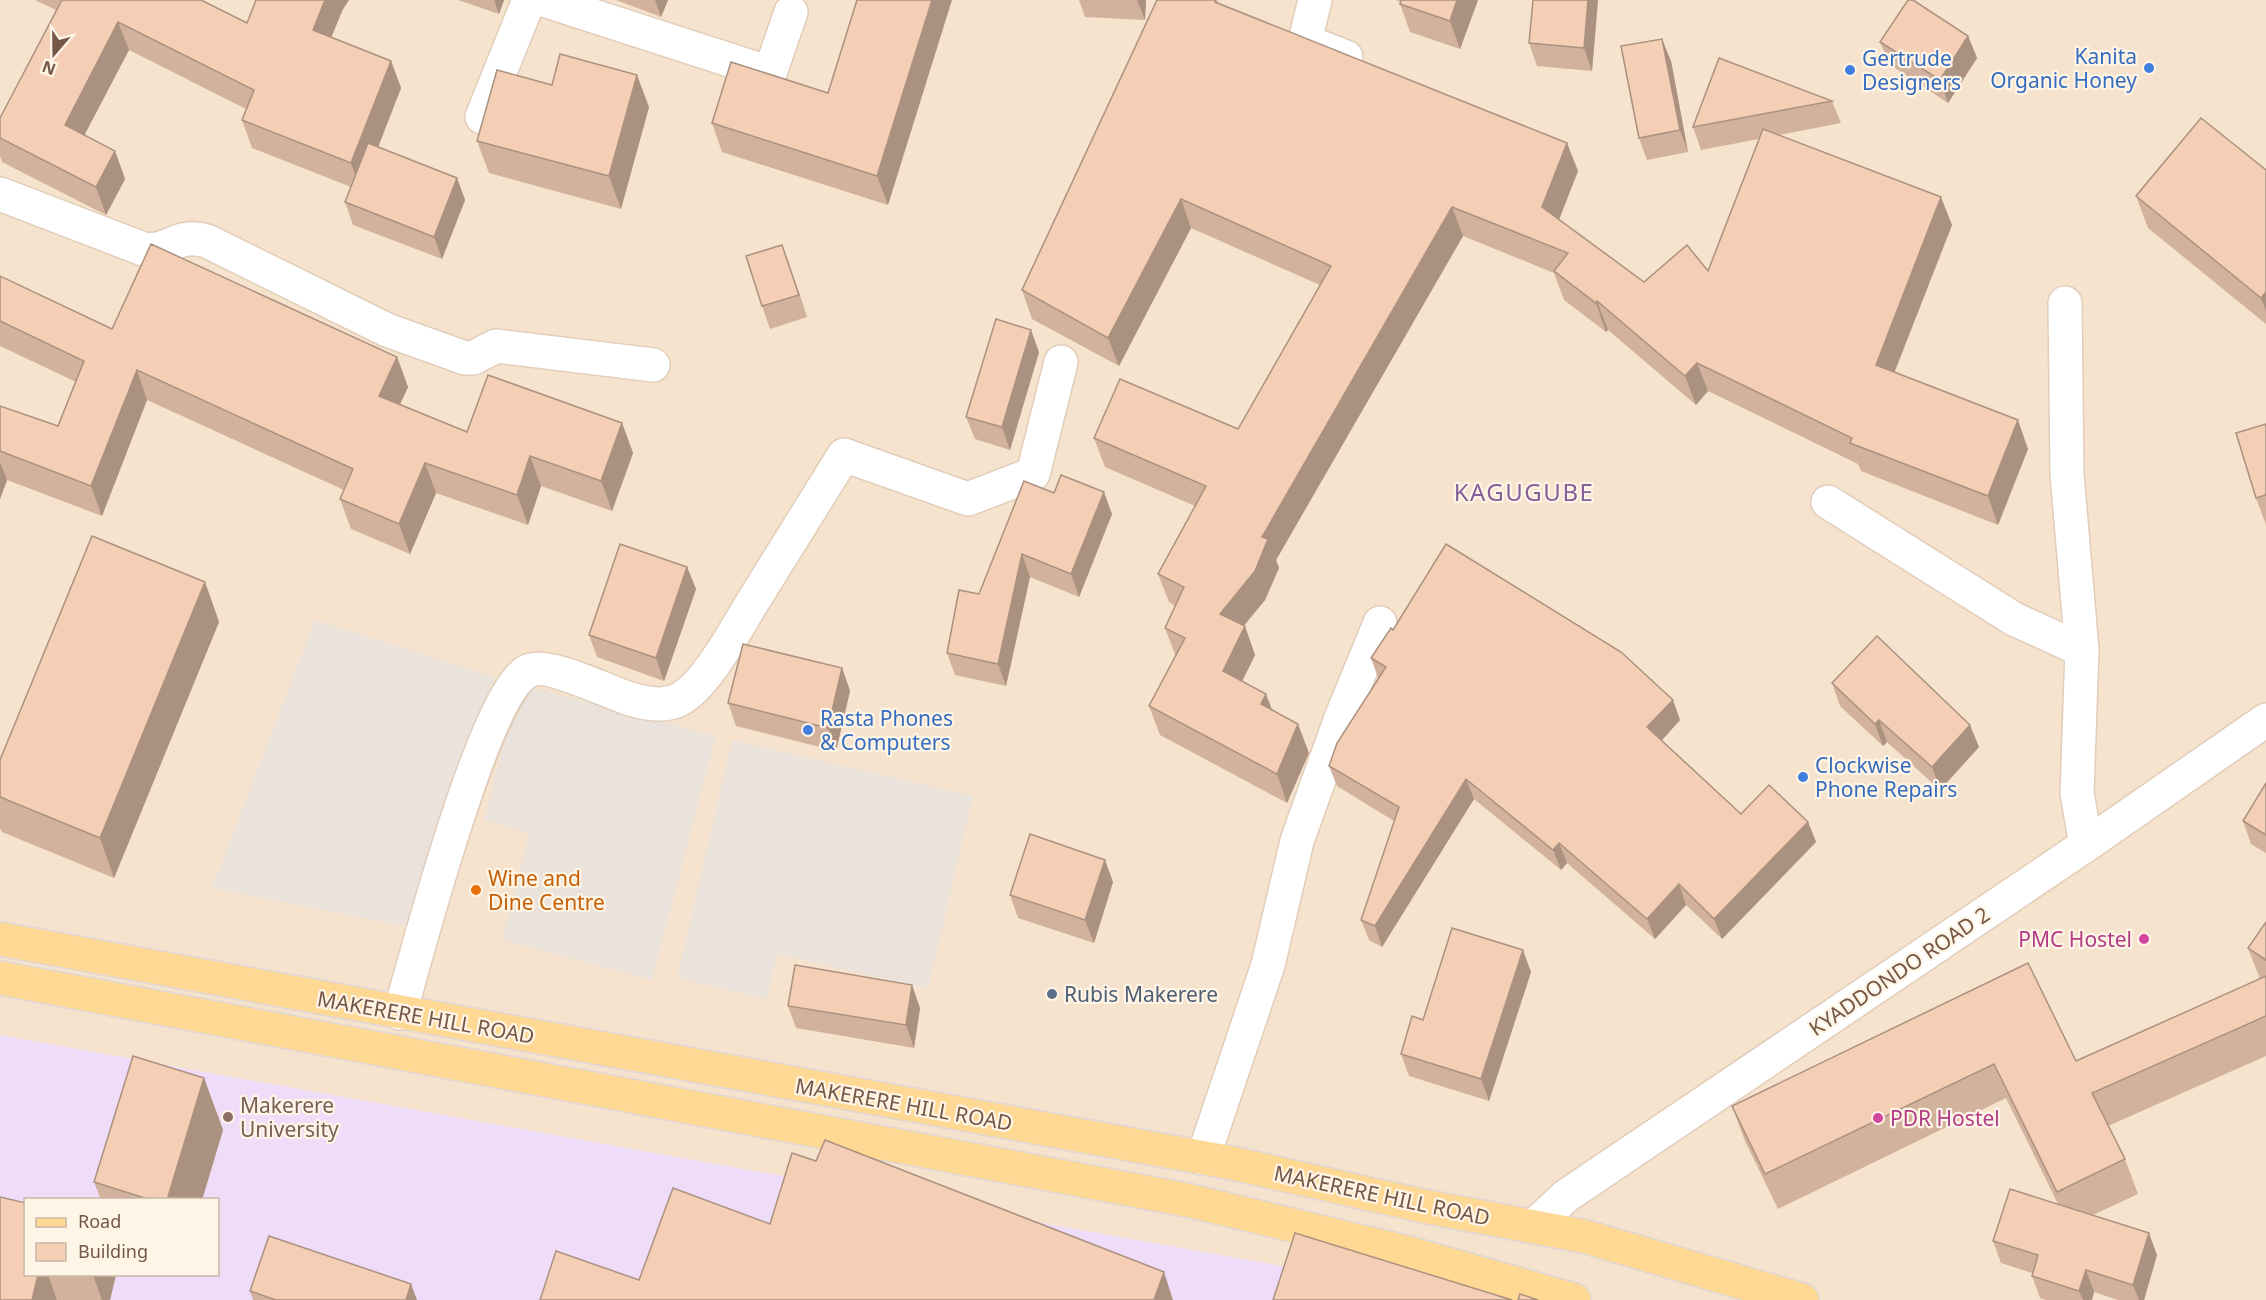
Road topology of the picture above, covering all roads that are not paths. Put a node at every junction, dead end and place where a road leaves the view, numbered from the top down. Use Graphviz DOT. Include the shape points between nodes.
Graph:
graph roads {
  1 [pos="529,0"];
  2 [pos="544,0"];
  3 [pos="1315,0"];
  4 [pos="791,12"];
  5 [pos="1370,66"];
  6 [pos="482,117"];
  7 [pos="0,194"];
  8 [pos="2066,303"];
  9 [pos="1060,362"];
  10 [pos="653,365"];
  11 [pos="1828,502"];
  12 [pos="1380,623"];
  13 [pos="2082,650"];
  14 [pos="2266,720"];
  15 [pos="2086,845"];
  16 [pos="0,939"];
  17 [pos="0,978"];
  18 [pos="400,1013"];
  19 [pos="1203,1158"];
  20 [pos="1535,1225"];
  21 [pos="1574,1300"];
  22 [pos="1802,1300"];
  1 -- 6 [label="street"];
  2 -- 4 [label="street" via="770,74"];
  3 -- 5 [label="street" via="1305,40"];
  7 -- 10 [label="street" via="143,249 154,251 183,238 207,241 387,330 465,358 496,346"];
  8 -- 13 [label="street" via="2067,474"];
  9 -- 18 [label="street" via="1033,474 968,499 844,455 721,652 693,690 679,700 659,705 629,699 547,669 529,670 511,685 494,717 440,870"];
  11 -- 13 [label="street" via="2014,619"];
  12 -- 19 [label="street" via="1297,841 1268,965"];
  13 -- 15 [label="street" via="2077,793"];
  14 -- 15 [label="street, KYADDONDO ROAD 2"];
  15 -- 20 [label="street, KYADDONDO ROAD 2" via="1566,1196"];
  16 -- 18 [label="main road, MAKERERE HILL ROAD"];
  17 -- 21 [label="main road, MAKERERE HILL ROAD" via="1187,1200 1409,1253"];
  18 -- 19 [label="main road, MAKERERE HILL ROAD"];
  19 -- 20 [label="main road, MAKERERE HILL ROAD" via="1423,1206"];
  20 -- 22 [label="main road, MAKERERE HILL ROAD"];
}
